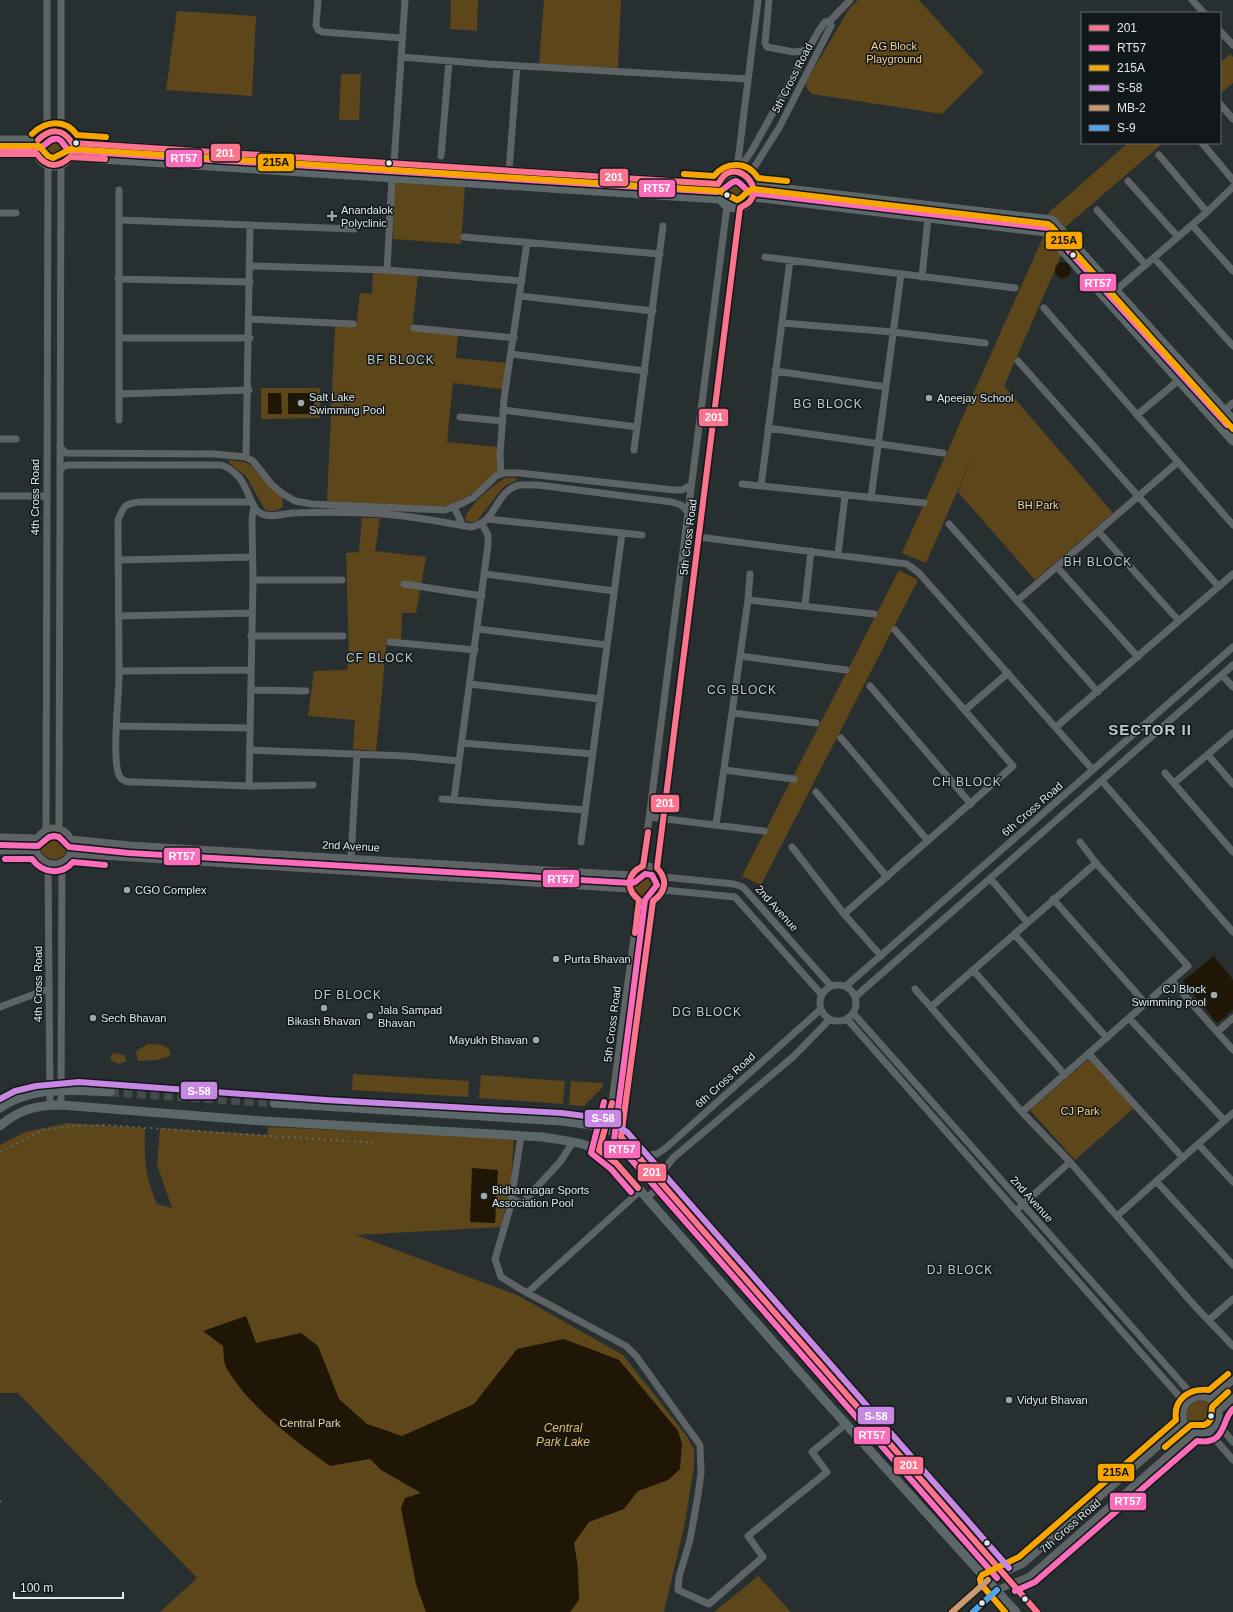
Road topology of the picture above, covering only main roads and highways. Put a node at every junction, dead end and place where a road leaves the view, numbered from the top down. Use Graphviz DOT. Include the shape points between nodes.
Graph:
graph roads {
  1 [pos="0,140"];
  2 [pos="38,140"];
  3 [pos="72,142"];
  4 [pos="0,154"];
  5 [pos="37,154"];
  6 [pos="70,157"];
  7 [pos="348,160"];
  8 [pos="348,175"];
  9 [pos="751,181"];
  10 [pos="718,184"];
  11 [pos="753,197"];
  12 [pos="719,199"];
  13 [pos="994,214"];
  14 [pos="992,225"];
  15 [pos="1163,344"];
  16 [pos="1154,352"];
  17 [pos="1233,420"];
  18 [pos="1233,441"];
  19 [pos="110,1092"];
  20 [pos="2,1104"];
  21 [pos="274,1104"];
  22 [pos="439,1114"];
  23 [pos="0,1126"];
  24 [pos="439,1131"];
  25 [pos="1016,1612"];
  26 [pos="1037,1612"];
  1 -- 2 [label="main road"];
  2 -- 3 [label="main road" via="47,131 61,131"];
  2 -- 5 [label="main road"];
  3 -- 6 [label="main road"];
  3 -- 7 [label="main road"];
  4 -- 5 [label="main road"];
  5 -- 6 [label="main road" via="43,163 48,165 61,165"];
  6 -- 8 [label="main road"];
  7 -- 8 [label="main road"];
  7 -- 10 [label="main road"];
  8 -- 12 [label="main road"];
  9 -- 10 [label="main road" via="733,173 724,176"];
  9 -- 11 [label="main road"];
  9 -- 13 [label="main road"];
  10 -- 12 [label="main road"];
  11 -- 12 [label="main road" via="748,204 740,208 726,206"];
  11 -- 14 [label="main road"];
  13 -- 14 [label="main road"];
  13 -- 15 [label="main road" via="1052,220"];
  14 -- 16 [label="main road" via="1046,232"];
  15 -- 16 [label="main road"];
  15 -- 17 [label="main road"];
  16 -- 18 [label="main road"];
  19 -- 20 [label="main road" via="49,1091"];
  21 -- 22 [label="main road"];
  22 -- 24 [label="main road"];
  22 -- 26 [label="main road" via="562,1121 605,1127 621,1137"];
  23 -- 24 [label="main road" via="27,1109 61,1105 263,1121"];
  24 -- 25 [label="main road" via="573,1142 599,1150 616,1163"];
}
